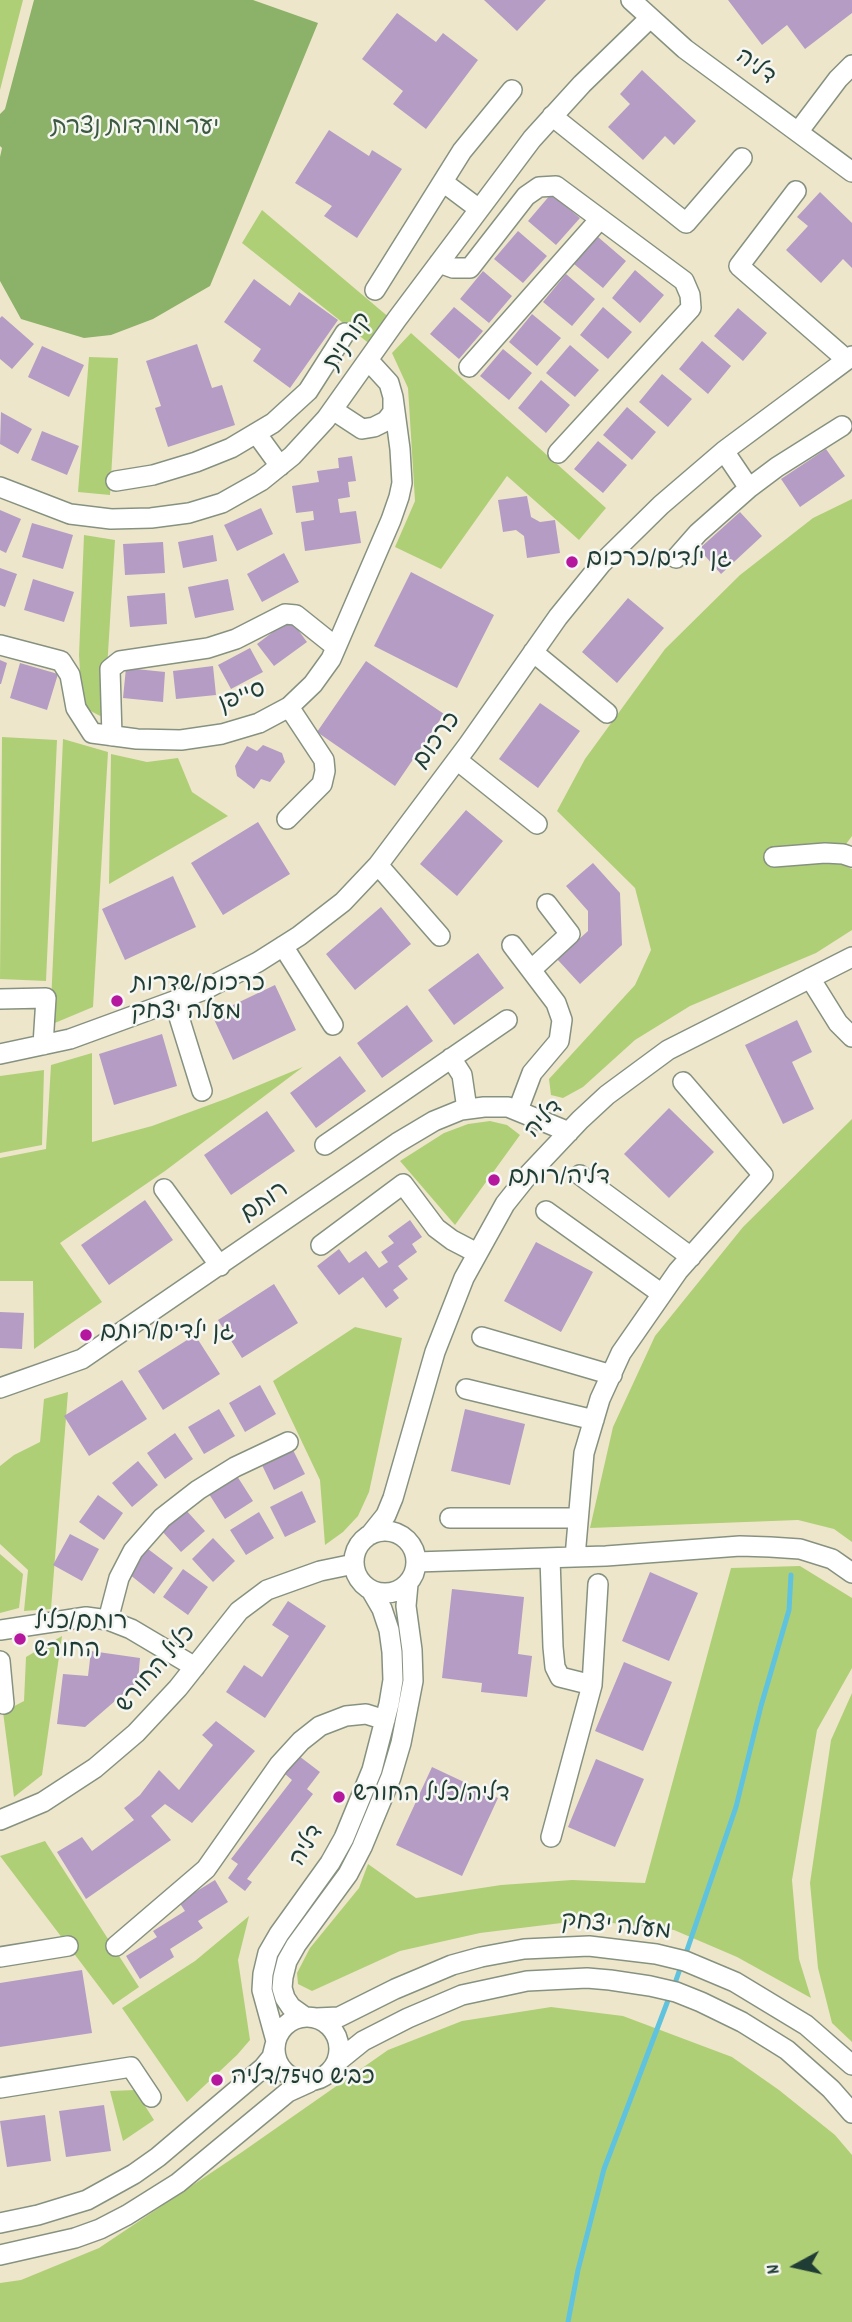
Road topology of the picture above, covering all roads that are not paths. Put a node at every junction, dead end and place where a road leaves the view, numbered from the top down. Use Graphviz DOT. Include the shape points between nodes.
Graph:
graph roads {
  1 [pos="631,0"];
  2 [pos="650,18"];
  3 [pos="852,65"];
  4 [pos="512,90"];
  5 [pos="552,116"];
  6 [pos="798,132"];
  7 [pos="742,158"];
  8 [pos="852,172"];
  9 [pos="443,182"];
  10 [pos="796,191"];
  11 [pos="479,209"];
  12 [pos="600,219"];
  13 [pos="439,263"];
  14 [pos="374,290"];
  15 [pos="345,334"];
  16 [pos="849,358"];
  17 [pos="368,360"];
  18 [pos="469,367"];
  19 [pos="393,397"];
  20 [pos="333,410"];
  21 [pos="842,426"];
  22 [pos="362,429"];
  23 [pos="256,433"];
  24 [pos="723,451"];
  25 [pos="558,453"];
  26 [pos="280,466"];
  27 [pos="401,472"];
  28 [pos="116,481"];
  29 [pos="0,487"];
  30 [pos="749,488"];
  31 [pos="676,558"];
  32 [pos="0,645"];
  33 [pos="337,647"];
  34 [pos="534,652"];
  35 [pos="289,707"];
  36 [pos="607,713"];
  37 [pos="112,736"];
  38 [pos="457,760"];
  39 [pos="287,819"];
  40 [pos="537,824"];
  41 [pos="774,857"];
  42 [pos="852,857"];
  43 [pos="378,865"];
  44 [pos="547,904"];
  45 [pos="440,936"];
  46 [pos="512,945"];
  47 [pos="283,946"];
  48 [pos="852,957"];
  49 [pos="531,970"];
  50 [pos="810,978"];
  51 [pos="0,999"];
  52 [pos="174,1001"];
  53 [pos="507,1020"];
  54 [pos="333,1025"];
  55 [pos="852,1037"];
  56 [pos="43,1045"];
  57 [pos="0,1054"];
  58 [pos="451,1058"];
  59 [pos="683,1082"];
  60 [pos="202,1091"];
  61 [pos="467,1109"];
  62 [pos="518,1110"];
  63 [pos="569,1132"];
  64 [pos="325,1145"];
  65 [pos="580,1175"];
  66 [pos="164,1189"];
  67 [pos="546,1211"];
  68 [pos="321,1245"];
  69 [pos="477,1253"];
  70 [pos="691,1257"];
  71 [pos="220,1266"];
  72 [pos="662,1294"];
  73 [pos="482,1337"];
  74 [pos="612,1375"];
  75 [pos="0,1388"];
  76 [pos="466,1389"];
  77 [pos="594,1420"];
  78 [pos="288,1442"];
  79 [pos="399,1480"];
  80 [pos="450,1518"];
  81 [pos="578,1518"];
  82 [pos="370,1535"];
  83 [pos="401,1535"];
  84 [pos="575,1557"];
  85 [pos="550,1558"];
  86 [pos="416,1562"];
  87 [pos="354,1564"];
  88 [pos="852,1573"];
  89 [pos="408,1584"];
  90 [pos="598,1584"];
  91 [pos="371,1590"];
  92 [pos="108,1620"];
  93 [pos="0,1630"];
  94 [pos="0,1661"];
  95 [pos="195,1667"];
  96 [pos="592,1685"];
  97 [pos="4,1704"];
  98 [pos="385,1720"];
  99 [pos="0,1820"];
  100 [pos="551,1838"];
  101 [pos="68,1946"];
  102 [pos="116,1946"];
  103 [pos="0,1957"];
  104 [pos="310,2017"];
  105 [pos="275,2043"];
  106 [pos="337,2062"];
  107 [pos="852,2065"];
  108 [pos="310,2082"];
  109 [pos="0,2088"];
  110 [pos="151,2097"];
  111 [pos="852,2113"];
  112 [pos="0,2223"];
  113 [pos="0,2255"];
  1 -- 2 [label="street, דליה"];
  2 -- 5 [label="street, קורנית"];
  2 -- 6 [label="street, דליה"];
  3 -- 6 [label="street"];
  4 -- 9 [label="street"];
  5 -- 7 [label="street" via="686,223"];
  5 -- 11 [label="street, קורנית"];
  6 -- 8 [label="street, דליה"];
  9 -- 11 [label="street"];
  9 -- 14 [label="street"];
  10 -- 16 [label="street" via="739,265"];
  11 -- 13 [label="street, קורנית"];
  12 -- 13 [label="street" via="556,186 539,187 526,196 470,268"];
  12 -- 18 [label="street"];
  12 -- 25 [label="street" via="684,281 691,308"];
  13 -- 17 [label="street, קורנית"];
  15 -- 23 [label="street" via="309,391"];
  16 -- 24 [label="street, כרכום"];
  17 -- 19 [label="street, סייפן" via="389,383"];
  17 -- 20 [label="street, קורנית"];
  19 -- 22 [label="street" via="393,412 386,421"];
  19 -- 27 [label="street, סייפן"];
  20 -- 22 [label="street"];
  20 -- 26 [label="street, קורנית"];
  21 -- 30 [label="street"];
  22 -- 27 [label="street" via="393,448"];
  23 -- 26 [label="street"];
  23 -- 28 [label="street" via="196,463"];
  24 -- 30 [label="street"];
  24 -- 34 [label="street, כרכום" via="601,564"];
  26 -- 29 [label="street, קורנית" via="222,503 151,518 70,514"];
  27 -- 33 [label="street, סייפן" via="391,520"];
  30 -- 31 [label="street"];
  32 -- 37 [label="street, סייפן" via="61,661 70,675 76,708 92,733"];
  33 -- 35 [label="street, סייפן" via="313,684"];
  33 -- 37 [label="street" via="296,615 285,614 208,648 120,661 110,669"];
  34 -- 36 [label="street"];
  34 -- 38 [label="street, כרכום"];
  35 -- 37 [label="street, סייפן" via="259,723 222,734 181,740"];
  35 -- 39 [label="street" via="324,760 325,771 322,784"];
  38 -- 40 [label="street"];
  38 -- 43 [label="street, כרכום"];
  41 -- 42 [label="street" via="825,853"];
  43 -- 45 [label="street"];
  43 -- 47 [label="street, כרכום" via="342,902"];
  44 -- 49 [label="street" via="570,934"];
  46 -- 49 [label="street"];
  47 -- 52 [label="street, כרכום" via="204,990"];
  47 -- 54 [label="street"];
  48 -- 50 [label="street, דליה"];
  49 -- 62 [label="street" via="556,1003 562,1020 559,1041 531,1073"];
  50 -- 55 [label="street"];
  50 -- 63 [label="street, דליה" via="668,1050 607,1095"];
  51 -- 56 [label="street" via="46,998"];
  52 -- 56 [label="street, כרכום"];
  52 -- 60 [label="street"];
  53 -- 58 [label="street"];
  56 -- 57 [label="street, כרכום"];
  58 -- 61 [label="street" via="462,1075"];
  58 -- 64 [label="street"];
  59 -- 70 [label="street" via="763,1175"];
  61 -- 62 [label="street, רותם"];
  61 -- 71 [label="street, רותם" via="434,1121 397,1143"];
  62 -- 63 [label="street, רותם"];
  63 -- 69 [label="street, דליה" via="505,1204"];
  65 -- 70 [label="street"];
  66 -- 71 [label="street"];
  67 -- 72 [label="street"];
  68 -- 69 [label="street" via="403,1184 436,1228"];
  69 -- 79 [label="street, דליה" via="435,1352"];
  70 -- 72 [label="street"];
  71 -- 75 [label="street, רותם" via="82,1359"];
  72 -- 74 [label="street" via="621,1353"];
  73 -- 74 [label="street"];
  74 -- 77 [label="street"];
  76 -- 77 [label="street"];
  77 -- 81 [label="street" via="584,1453"];
  78 -- 92 [label="street" via="235,1467 162,1518 133,1551 119,1578"];
  79 -- 82 [label="street, דליה" via="386,1515"];
  79 -- 83 [label="street, דליה" via="396,1511"];
  80 -- 81 [label="street"];
  81 -- 84 [label="street"];
  82 -- 83 [label="street" via="380,1531"];
  82 -- 87 [label="street" via="356,1550"];
  83 -- 86 [label="street" via="409,1542"];
  84 -- 85 [label="street"];
  84 -- 88 [label="street" via="770,1546 832,1559"];
  85 -- 86 [label="street"];
  85 -- 96 [label="street" via="555,1667 560,1677"];
  86 -- 89 [label="street"];
  87 -- 91 [label="street" via="356,1575"];
  87 -- 95 [label="street, כליל החורש" via="267,1590 239,1611"];
  89 -- 91 [label="street" via="389,1593"];
  89 -- 104 [label="street, דליה" via="413,1681 391,1777 358,1856 296,1945 283,1977 282,1988 291,2007"];
  90 -- 96 [label="street"];
  91 -- 98 [label="street, דליה" via="382,1609 392,1652 393,1680"];
  92 -- 93 [label="street" via="86,1618"];
  92 -- 95 [label="street"];
  94 -- 97 [label="street"];
  95 -- 99 [label="street, כליל החורש" via="136,1733 96,1768 43,1802"];
  96 -- 100 [label="street"];
  98 -- 102 [label="street" via="366,1714 346,1716 320,1726 301,1741 206,1869"];
  98 -- 105 [label="street, דליה" via="372,1770 344,1838 268,1953 262,1990"];
  101 -- 103 [label="street"];
  104 -- 105 [label="street" via="286,2025"];
  104 -- 106 [label="street" via="334,2031"];
  104 -- 107 [label="street, מעלה יצחק" via="339,2017 452,1965 502,1952 589,1946 631,1950 713,1972 806,2025"];
  105 -- 108 [label="street" via="281,2068 299,2081"];
  105 -- 112 [label="street" via="263,2068 134,2174 87,2200"];
  106 -- 108 [label="street" via="321,2079"];
  106 -- 111 [label="street" via="363,2041 462,1995 527,1981 587,1978 676,1992 742,2022 787,2050"];
  108 -- 113 [label="street" via="288,2092 178,2183 127,2215 75,2238"];
  109 -- 110 [label="street" via="131,2067"];
}
